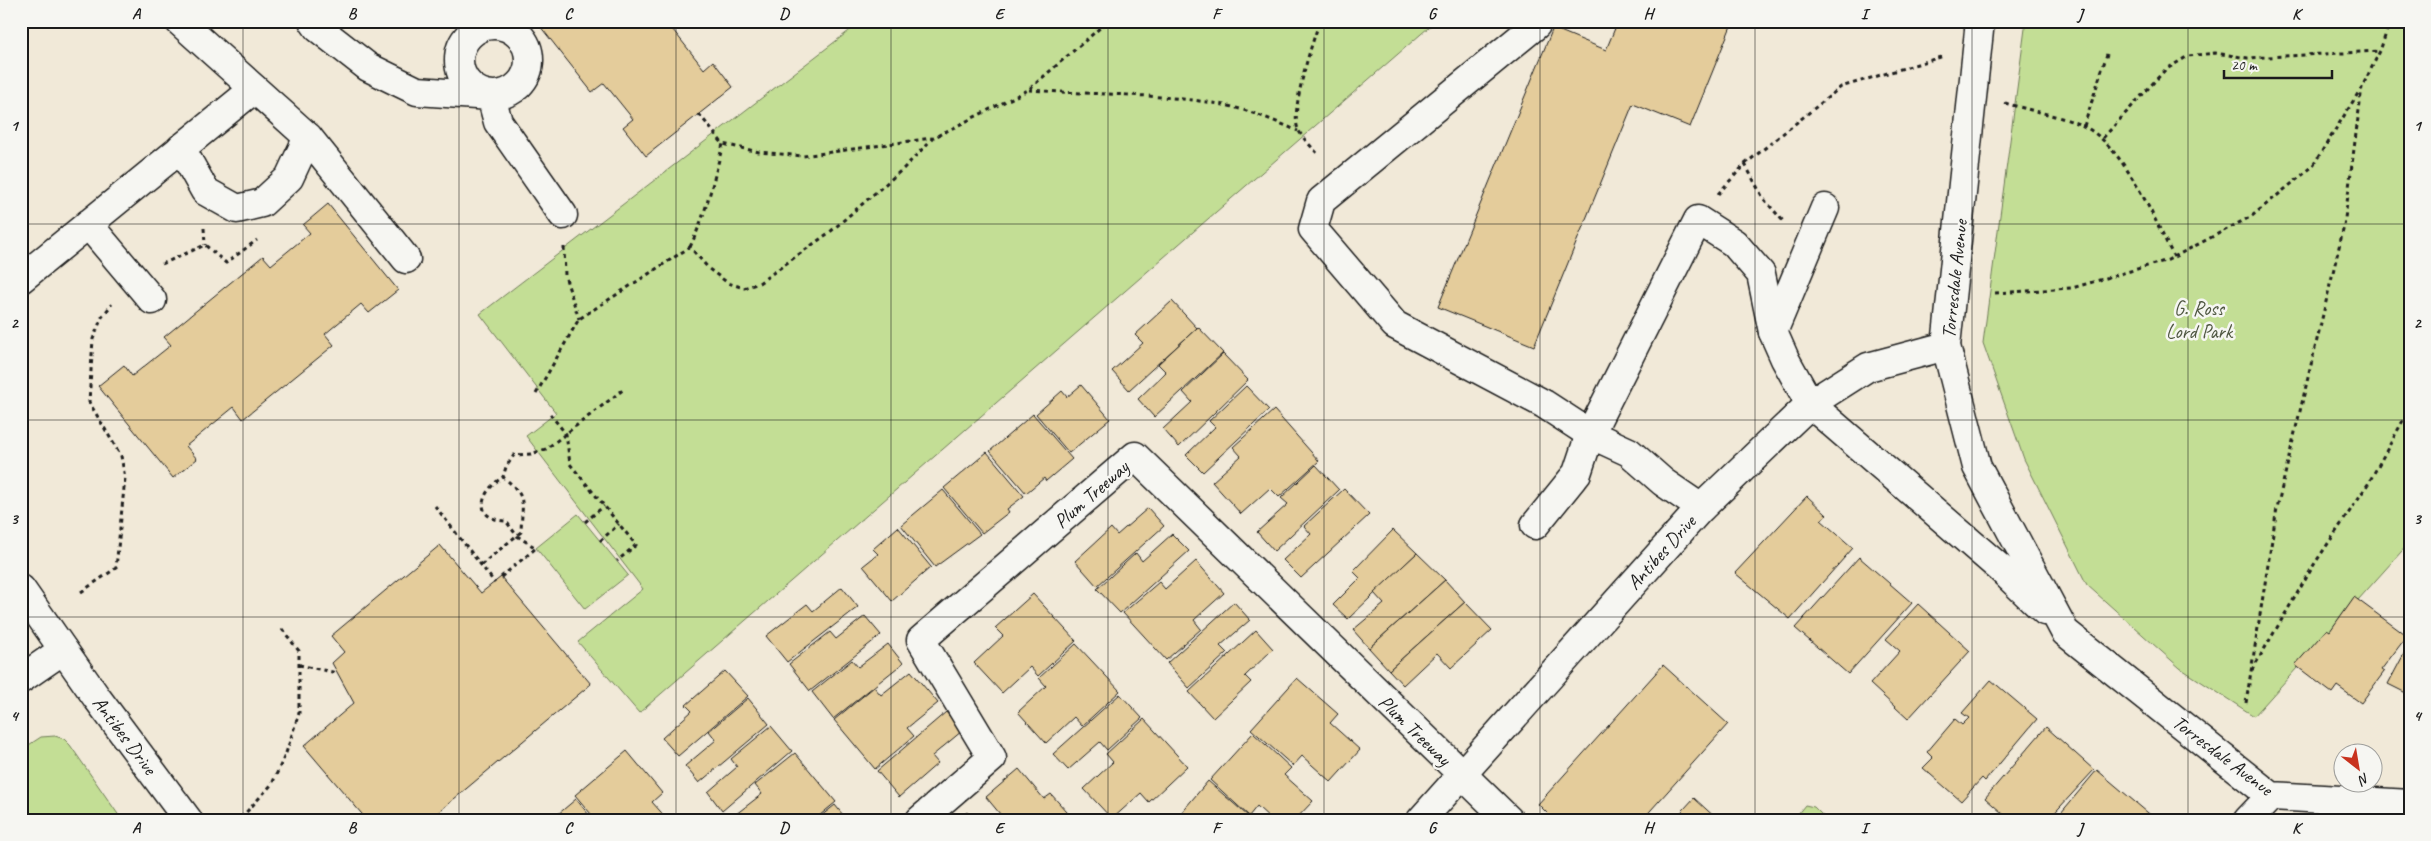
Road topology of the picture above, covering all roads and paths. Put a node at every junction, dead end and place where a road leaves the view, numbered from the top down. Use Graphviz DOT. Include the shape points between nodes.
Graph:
graph roads {
  1 [pos="179,21"];
  2 [pos="313,21"];
  3 [pos="1108,21"];
  4 [pos="1320,21"];
  5 [pos="2390,21"];
  6 [pos="509,25"];
  7 [pos="1536,25"];
  8 [pos="1978,34"];
  9 [pos="2380,51"];
  10 [pos="2107,54"];
  11 [pos="2362,87"];
  12 [pos="254,89"];
  13 [pos="1028,90"];
  14 [pos="1972,92"];
  15 [pos="491,96"];
  16 [pos="699,114"];
  17 [pos="2084,126"];
  18 [pos="1298,131"];
  19 [pos="308,137"];
  20 [pos="933,138"];
  21 [pos="2103,138"];
  22 [pos="723,144"];
  23 [pos="181,148"];
  24 [pos="1317,154"];
  25 [pos="1745,164"];
  26 [pos="1825,208"];
  27 [pos="1698,220"];
  28 [pos="88,224"];
  29 [pos="563,228"];
  30 [pos="263,235"];
  31 [pos="690,247"];
  32 [pos="1806,255"];
  33 [pos="2174,257"];
  34 [pos="406,259"];
  35 [pos="133,278"];
  36 [pos="21,279"];
  37 [pos="1995,293"];
  38 [pos="152,300"];
  39 [pos="579,319"];
  40 [pos="1773,332"];
  41 [pos="1946,346"];
  42 [pos="624,389"];
  43 [pos="536,394"];
  44 [pos="1810,404"];
  45 [pos="2410,408"];
  46 [pos="550,414"];
  47 [pos="566,434"];
  48 [pos="1590,434"];
  49 [pos="503,477"];
  50 [pos="435,506"];
  51 [pos="604,506"];
  52 [pos="1701,508"];
  53 [pos="585,522"];
  54 [pos="619,524"];
  55 [pos="1534,525"];
  56 [pos="516,536"];
  57 [pos="600,540"];
  58 [pos="617,561"];
  59 [pos="481,565"];
  60 [pos="501,577"];
  61 [pos="495,583"];
  62 [pos="21,589"];
  63 [pos="81,592"];
  64 [pos="282,629"];
  65 [pos="2065,632"];
  66 [pos="63,650"];
  67 [pos="299,665"];
  68 [pos="337,672"];
  69 [pos="2250,672"];
  70 [pos="21,679"];
  71 [pos="2246,703"];
  72 [pos="1462,776"];
  73 [pos="2272,796"];
  74 [pos="2410,804"];
  75 [pos="241,818"];
  76 [pos="188,820"];
  77 [pos="920,820"];
  78 [pos="1421,820"];
  79 [pos="1509,820"];
  80 [pos="2248,820"];
  1 -- 12 [label="street"];
  2 -- 15 [label="street" via="368,67 417,91"];
  3 -- 13 [label="path"];
  4 -- 18 [label="path" via="1295,116"];
  5 -- 9 [label="path"];
  6 -- 15 [label="street" via="527,47 530,58 528,70 514,90"];
  6 -- 15 [label="street" via="489,25 478,29 462,45 459,67 463,78 471,87"];
  7 -- 48 [label="street" via="1321,201 1313,229 1395,325 1544,404"];
  8 -- 14 [label="street, Torresdale Avenue"];
  8 -- 25 [label="path" via="1841,87"];
  9 -- 11 [label="path"];
  9 -- 21 [label="path" via="2248,58 2215,53 2188,56 2166,70"];
  10 -- 17 [label="path"];
  11 -- 33 [label="path" via="2312,167 2252,216"];
  11 -- 69 [label="path" via="2344,226 2277,508"];
  12 -- 19 [label="street"];
  12 -- 23 [label="street"];
  13 -- 18 [label="path" via="1220,104"];
  13 -- 20 [label="path"];
  14 -- 17 [label="path"];
  14 -- 41 [label="street, Torresdale Avenue"];
  15 -- 29 [label="street" via="498,122"];
  16 -- 22 [label="path"];
  17 -- 21 [label="path"];
  18 -- 24 [label="path"];
  19 -- 23 [label="street" via="289,178 262,203 237,209 205,192"];
  19 -- 34 [label="street"];
  20 -- 22 [label="path" via="803,156 759,152"];
  20 -- 31 [label="path" via="904,168 830,232 758,283 744,288 728,283 709,269"];
  21 -- 33 [label="path" via="2140,190"];
  22 -- 31 [label="path" via="699,229"];
  23 -- 28 [label="street"];
  25 -- 27 [label="path" via="1733,174"];
  25 -- 32 [label="path" via="1763,198"];
  26 -- 32 [label="street"];
  27 -- 40 [label="street, Torresdale Avenue" via="1734,243 1761,274"];
  27 -- 48 [label="street"];
  28 -- 35 [label="street"];
  28 -- 36 [label="street"];
  29 -- 39 [label="path" via="565,276"];
  30 -- 35 [label="path" via="226,264 205,245"];
  31 -- 39 [label="path"];
  32 -- 40 [label="street"];
  33 -- 37 [label="path" via="2072,288"];
  35 -- 38 [label="street"];
  35 -- 63 [label="path" via="102,317 93,339 89,393 89,402 121,456 125,478 116,568"];
  39 -- 43 [label="path"];
  40 -- 44 [label="street, Torresdale Avenue" via="1784,359"];
  41 -- 44 [label="street, Antibes Drive" via="1868,367"];
  41 -- 65 [label="street, Torresdale Avenue" via="1977,467"];
  42 -- 47 [label="path"];
  44 -- 52 [label="street, Antibes Drive"];
  44 -- 65 [label="street, Torresdale Avenue" via="2002,569"];
  45 -- 69 [label="path" via="2368,484 2315,563"];
  46 -- 47 [label="path"];
  47 -- 49 [label="path" via="546,450 514,455"];
  47 -- 51 [label="path" via="570,464"];
  48 -- 52 [label="street" via="1629,452 1663,482"];
  48 -- 55 [label="street" via="1577,473"];
  49 -- 56 [label="path" via="515,486 522,498 521,532"];
  49 -- 56 [label="path" via="485,492 483,503 486,513 506,521"];
  50 -- 59 [label="path"];
  51 -- 53 [label="path"];
  51 -- 54 [label="path"];
  52 -- 72 [label="street, Antibes Drive"];
  54 -- 57 [label="path"];
  54 -- 58 [label="path" via="636,545"];
  56 -- 59 [label="path"];
  56 -- 60 [label="path" via="536,548"];
  59 -- 61 [label="path"];
  62 -- 66 [label="street, Antibes Drive"];
  64 -- 67 [label="path" via="299,651"];
  65 -- 73 [label="street, Torresdale Avenue"];
  66 -- 70 [label="street"];
  66 -- 76 [label="street, Antibes Drive"];
  67 -- 68 [label="path"];
  67 -- 75 [label="path" via="299,714 286,753 272,784"];
  69 -- 71 [label="path"];
  72 -- 77 [label="street, Plum Treeway" via="1135,456 921,640 992,758"];
  72 -- 78 [label="street, Antibes Drive"];
  72 -- 79 [label="street"];
  73 -- 74 [label="street, Torresdale Avenue"];
  73 -- 80 [label="street"];
}
